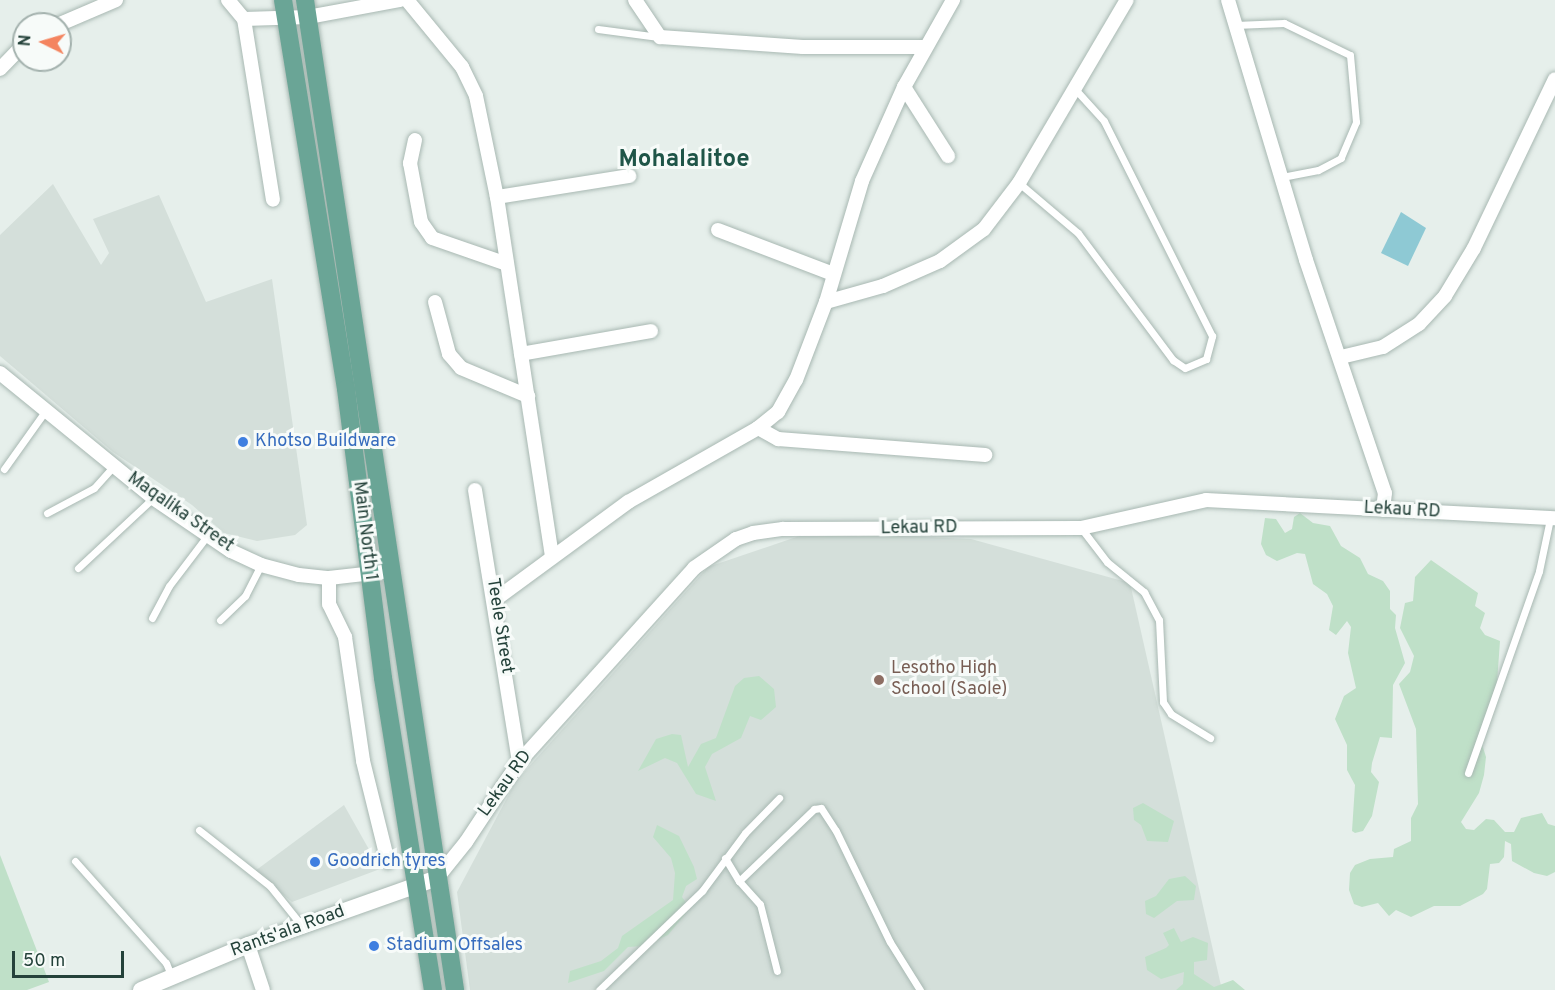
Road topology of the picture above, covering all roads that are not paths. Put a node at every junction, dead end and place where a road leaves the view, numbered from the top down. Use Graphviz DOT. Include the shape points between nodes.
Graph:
graph roads {
  1 [pos="116,0"];
  2 [pos="228,0"];
  3 [pos="283,0"];
  4 [pos="400,0"];
  5 [pos="407,0"];
  6 [pos="635,0"];
  7 [pos="953,0"];
  8 [pos="1127,0"];
  9 [pos="1228,0"];
  10 [pos="314,8"];
  11 [pos="72,19"];
  12 [pos="244,19"];
  13 [pos="286,19"];
  14 [pos="1234,25"];
  15 [pos="598,29"];
  16 [pos="660,37"];
  17 [pos="924,47"];
  18 [pos="12,56"];
  19 [pos="0,69"];
  20 [pos="1555,79"];
  21 [pos="904,87"];
  22 [pos="1074,88"];
  23 [pos="415,140"];
  24 [pos="948,156"];
  25 [pos="630,176"];
  26 [pos="1281,177"];
  27 [pos="1019,183"];
  28 [pos="497,197"];
  29 [pos="273,200"];
  30 [pos="718,230"];
  31 [pos="507,264"];
  32 [pos="833,274"];
  33 [pos="435,302"];
  34 [pos="826,302"];
  35 [pos="651,331"];
  36 [pos="521,354"];
  37 [pos="1341,357"];
  38 [pos="0,373"];
  39 [pos="528,396"];
  40 [pos="44,413"];
  41 [pos="758,428"];
  42 [pos="985,455"];
  43 [pos="114,466"];
  44 [pos="4,469"];
  45 [pos="475,490"];
  46 [pos="153,498"];
  47 [pos="1383,510"];
  48 [pos="47,513"];
  49 [pos="1552,519"];
  50 [pos="1081,528"];
  51 [pos="207,536"];
  52 [pos="552,556"];
  53 [pos="261,565"];
  54 [pos="78,568"];
  55 [pos="390,571"];
  56 [pos="369,575"];
  57 [pos="329,578"];
  58 [pos="496,599"];
  59 [pos="152,618"];
  60 [pos="220,620"];
  61 [pos="1210,738"];
  62 [pos="519,762"];
  63 [pos="1468,773"];
  64 [pos="779,798"];
  65 [pos="199,830"];
  66 [pos="726,858"];
  67 [pos="75,861"];
  68 [pos="388,862"];
  69 [pos="437,878"];
  70 [pos="738,881"];
  71 [pos="416,885"];
  72 [pos="302,926"];
  73 [pos="248,945"];
  74 [pos="777,971"];
  75 [pos="172,977"];
  76 [pos="141,990"];
  77 [pos="263,990"];
  78 [pos="433,990"];
  79 [pos="455,990"];
  80 [pos="599,990"];
  81 [pos="920,990"];
  1 -- 11 [label="street"];
  2 -- 12 [label="street"];
  3 -- 13 [label="main road, Main North 1"];
  4 -- 10 [label="street"];
  5 -- 28 [label="street" via="462,67 476,96"];
  6 -- 16 [label="street"];
  7 -- 17 [label="street"];
  8 -- 22 [label="street"];
  9 -- 14 [label="street"];
  10 -- 13 [label="street"];
  10 -- 55 [label="main road, Main North 1"];
  12 -- 13 [label="street"];
  12 -- 29 [label="street"];
  13 -- 56 [label="main road, Main North 1" via="346,388"];
  14 -- 26 [label="street"];
  14 -- 26 [label="lane" via="1284,23 1350,55 1356,122 1341,158 1318,170"];
  15 -- 16 [label="lane"];
  16 -- 17 [label="street" via="803,47"];
  17 -- 21 [label="street"];
  18 -- 19 [label="street"];
  20 -- 37 [label="street" via="1474,249 1445,296 1419,324 1383,346"];
  21 -- 24 [label="street"];
  21 -- 32 [label="street" via="862,181"];
  22 -- 27 [label="street"];
  22 -- 27 [label="lane" via="1104,121 1212,336 1206,359 1185,368 1173,360 1078,233"];
  23 -- 31 [label="street" via="410,163 420,222 432,238"];
  25 -- 28 [label="street"];
  26 -- 37 [label="street"];
  27 -- 34 [label="street" via="984,229 940,261 883,286"];
  28 -- 31 [label="street"];
  30 -- 32 [label="street"];
  31 -- 36 [label="street"];
  32 -- 34 [label="street"];
  33 -- 39 [label="street" via="449,354 461,368"];
  34 -- 41 [label="street" via="796,380 778,412"];
  35 -- 36 [label="street"];
  36 -- 39 [label="street"];
  37 -- 47 [label="street" via="1385,493"];
  38 -- 40 [label="street, Maqalika Street"];
  39 -- 52 [label="street"];
  40 -- 43 [label="street, Maqalika Street"];
  40 -- 44 [label="lane"];
  41 -- 42 [label="street" via="778,439"];
  41 -- 52 [label="street" via="628,502"];
  43 -- 46 [label="street, Maqalika Street"];
  43 -- 48 [label="lane" via="94,488"];
  45 -- 58 [label="street, Teele Street"];
  46 -- 51 [label="street, Maqalika Street"];
  46 -- 54 [label="lane"];
  47 -- 49 [label="street, Lekau RD"];
  47 -- 50 [label="street, Lekau RD" via="1206,500"];
  49 -- 63 [label="lane" via="1539,571"];
  50 -- 61 [label="lane" via="1107,562 1144,592 1159,620 1162,702 1171,714"];
  50 -- 62 [label="street, Lekau RD" via="783,529 736,539 694,568"];
  51 -- 53 [label="street, Maqalika Street"];
  51 -- 59 [label="lane" via="169,586"];
  52 -- 58 [label="street"];
  53 -- 57 [label="street, Maqalika Street"];
  53 -- 60 [label="lane" via="245,596"];
  55 -- 56 [label="street, Maqalika Street"];
  55 -- 69 [label="main road, Main North 1"];
  56 -- 57 [label="street, Maqalika Street"];
  56 -- 71 [label="main road, Main North 1"];
  57 -- 68 [label="street" via="329,604 345,637 363,761"];
  58 -- 62 [label="street, Teele Street"];
  62 -- 69 [label="street, Lekau RD"];
  64 -- 66 [label="lane"];
  65 -- 72 [label="lane" via="270,886"];
  66 -- 70 [label="lane"];
  66 -- 80 [label="lane" via="702,891"];
  67 -- 75 [label="lane" via="166,963"];
  69 -- 71 [label="street, Rants'ala Road"];
  69 -- 79 [label="main road, Main North 1"];
  70 -- 74 [label="lane" via="760,904"];
  70 -- 81 [label="lane" via="814,809 821,808"];
  71 -- 72 [label="street, Rants'ala Road"];
  71 -- 78 [label="main road, Main North 1"];
  72 -- 73 [label="street, Rants'ala Road"];
  73 -- 75 [label="street, Rants'ala Road"];
  73 -- 77 [label="street"];
  75 -- 76 [label="street, Rants'ala Road"];
}
